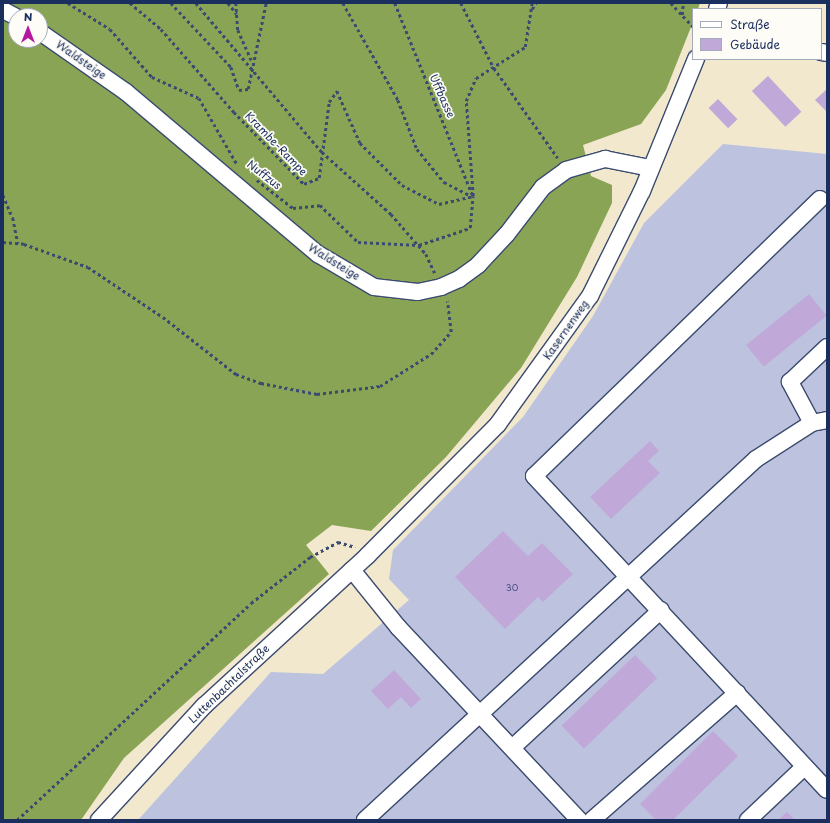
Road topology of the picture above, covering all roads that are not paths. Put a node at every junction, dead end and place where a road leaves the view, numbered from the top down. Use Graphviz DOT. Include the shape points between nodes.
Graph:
graph roads {
  1 [pos="48,38"];
  2 [pos="696,60"];
  3 [pos="650,168"];
  4 [pos="820,199"];
  5 [pos="827,347"];
  6 [pos="819,422"];
  7 [pos="367,556"];
  8 [pos="352,570"];
  9 [pos="629,575"];
  10 [pos="661,610"];
  11 [pos="737,693"];
  12 [pos="478,713"];
  13 [pos="512,748"];
  14 [pos="804,767"];
  15 [pos="827,790"];
  16 [pos="98,820"];
  17 [pos="365,820"];
  18 [pos="579,820"];
  19 [pos="592,820"];
  20 [pos="748,820"];
  1 -- 3 [label="street, Waldsteige" via="126,92 318,254 374,287 418,292 441,288 478,265 543,187 566,170 605,158"];
  2 -- 3 [label="street, Kasernenweg"];
  3 -- 7 [label="street, Kasernenweg" via="590,296 546,360 498,424"];
  4 -- 9 [label="street" via="534,476"];
  5 -- 6 [label="street" via="790,382"];
  6 -- 9 [label="street" via="756,459"];
  7 -- 8 [label="street, Luttenbachtalstraße"];
  8 -- 12 [label="street" via="398,627"];
  8 -- 16 [label="street, Luttenbachtalstraße" via="204,706"];
  9 -- 10 [label="street"];
  9 -- 12 [label="street"];
  10 -- 11 [label="street"];
  10 -- 13 [label="street"];
  11 -- 14 [label="street"];
  11 -- 19 [label="street"];
  12 -- 13 [label="street"];
  12 -- 17 [label="street"];
  13 -- 18 [label="street"];
  14 -- 15 [label="street"];
  14 -- 20 [label="street"];
}
